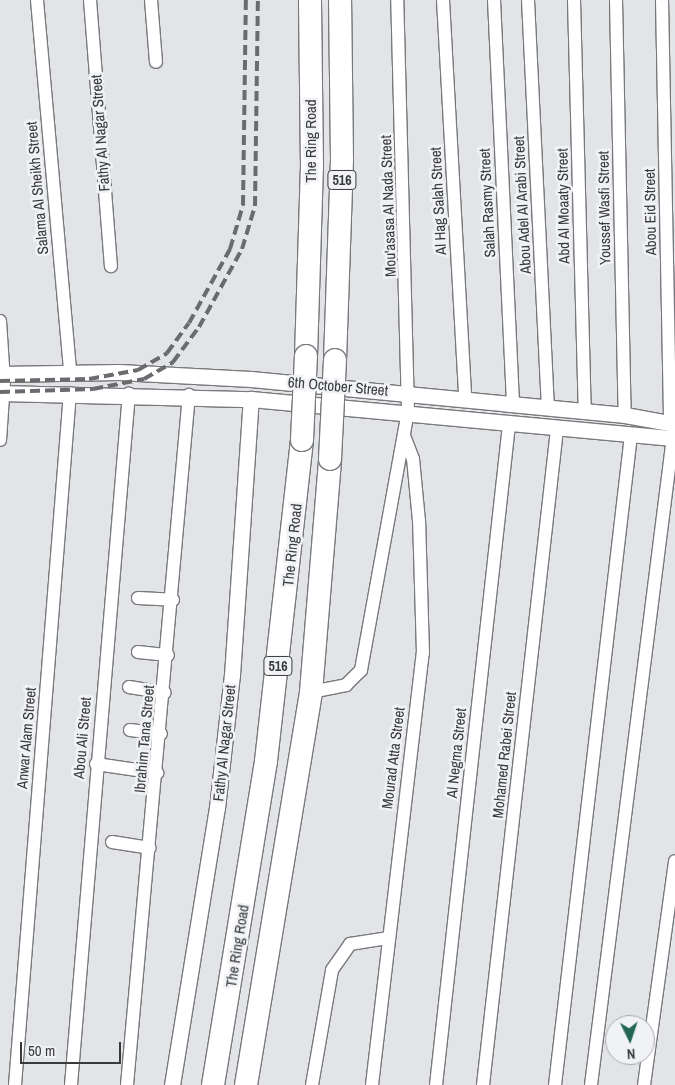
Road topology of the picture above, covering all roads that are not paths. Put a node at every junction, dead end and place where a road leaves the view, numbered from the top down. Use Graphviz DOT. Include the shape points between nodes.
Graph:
graph roads {
  1 [pos="37,0"];
  2 [pos="90,0"];
  3 [pos="151,0"];
  4 [pos="310,0"];
  5 [pos="340,0"];
  6 [pos="397,0"];
  7 [pos="443,0"];
  8 [pos="494,0"];
  9 [pos="528,0"];
  10 [pos="574,0"];
  11 [pos="616,0"];
  12 [pos="662,0"];
  13 [pos="669,57"];
  14 [pos="156,62"];
  15 [pos="110,266"];
  16 [pos="0,321"];
  17 [pos="70,373"];
  18 [pos="2,384"];
  19 [pos="411,392"];
  20 [pos="70,393"];
  21 [pos="129,393"];
  22 [pos="188,395"];
  23 [pos="251,398"];
  24 [pos="465,399"];
  25 [pos="513,405"];
  26 [pos="548,409"];
  27 [pos="408,411"];
  28 [pos="585,411"];
  29 [pos="625,415"];
  30 [pos="509,425"];
  31 [pos="557,429"];
  32 [pos="674,430"];
  33 [pos="404,436"];
  34 [pos="631,436"];
  35 [pos="0,440"];
  36 [pos="138,598"];
  37 [pos="173,600"];
  38 [pos="138,652"];
  39 [pos="168,655"];
  40 [pos="129,687"];
  41 [pos="311,692"];
  42 [pos="165,693"];
  43 [pos="130,730"];
  44 [pos="161,734"];
  45 [pos="96,764"];
  46 [pos="157,773"];
  47 [pos="112,842"];
  48 [pos="150,848"];
  49 [pos="675,861"];
  50 [pos="386,938"];
  51 [pos="15,1085"];
  52 [pos="71,1085"];
  53 [pos="127,1085"];
  54 [pos="172,1085"];
  55 [pos="213,1085"];
  56 [pos="246,1085"];
  57 [pos="312,1085"];
  58 [pos="372,1085"];
  59 [pos="436,1085"];
  60 [pos="483,1085"];
  61 [pos="555,1085"];
  62 [pos="591,1085"];
  63 [pos="644,1085"];
  1 -- 17 [label="street, Salama Al Sheikh Street"];
  2 -- 15 [label="street, Fathy Al Nagar Street"];
  3 -- 14 [label="street"];
  4 -- 55 [label="highway, The Ring Road / 516, bridge" via="312,166 302,440 286,601 237,950"];
  5 -- 41 [label="highway, The Ring Road / 516, bridge" via="342,158 335,360"];
  6 -- 19 [label="street, Mou'asasa Al Nada Street"];
  7 -- 24 [label="street, Al Hag Salah Street"];
  8 -- 25 [label="street, Salah Rasmy Street"];
  9 -- 26 [label="street, Abou Adel Al Arabi Street"];
  10 -- 28 [label="street, Abd Al Moaaty Street"];
  11 -- 29 [label="street, Youssef Wasfi Street"];
  12 -- 13 [label="street, Abou Eid Street"];
  13 -- 32 [label="street, Abou Eid Street"];
  16 -- 18 [label="street"];
  17 -- 18 [label="street, 6th October Street"];
  17 -- 19 [label="street, 6th October Street" via="251,378"];
  18 -- 20 [label="street, 6th October Street"];
  18 -- 35 [label="street"];
  19 -- 24 [label="street, 6th October Street"];
  19 -- 27 [label="street, Mou'asasa Al Nada Street"];
  20 -- 21 [label="street, 6th October Street"];
  20 -- 51 [label="street, Anwar Alam Street"];
  21 -- 22 [label="street, 6th October Street"];
  21 -- 45 [label="street, Abou Ali Street"];
  22 -- 23 [label="street, 6th October Street"];
  22 -- 37 [label="street, Ibrahim Tana Street"];
  23 -- 27 [label="street, 6th October Street"];
  23 -- 54 [label="street, Fathy Al Nagar Street" via="232,675 218,799"];
  24 -- 25 [label="street, 6th October Street"];
  25 -- 26 [label="street, 6th October Street"];
  26 -- 28 [label="street, 6th October Street"];
  27 -- 30 [label="street, 6th October Street"];
  27 -- 33 [label="street, Mou'asasa Al Nada Street"];
  28 -- 29 [label="street, 6th October Street"];
  29 -- 32 [label="street, 6th October Street"];
  30 -- 31 [label="street, 6th October Street"];
  30 -- 59 [label="street, Al Negma Street"];
  31 -- 34 [label="street, 6th October Street"];
  31 -- 60 [label="street, Mohamed Rabei Street"];
  32 -- 34 [label="street, 6th October Street"];
  32 -- 62 [label="street, Abou Eid Street"];
  33 -- 41 [label="street, Mou'asasa Al Nada Street" via="361,670 346,685"];
  33 -- 50 [label="street, Mourad Atta Street" via="413,459 419,521 423,652"];
  34 -- 61 [label="street"];
  36 -- 37 [label="street"];
  37 -- 39 [label="street, Ibrahim Tana Street"];
  38 -- 39 [label="street"];
  39 -- 42 [label="street, Ibrahim Tana Street"];
  40 -- 42 [label="street"];
  41 -- 56 [label="highway, The Ring Road / 516"];
  42 -- 44 [label="street, Ibrahim Tana Street"];
  43 -- 44 [label="street"];
  44 -- 46 [label="street, Ibrahim Tana Street"];
  45 -- 46 [label="street"];
  45 -- 52 [label="street, Abou Ali Street"];
  46 -- 48 [label="street, Ibrahim Tana Street"];
  47 -- 48 [label="street"];
  48 -- 53 [label="street, Ibrahim Tana Street"];
  49 -- 63 [label="street"];
  50 -- 57 [label="street" via="350,944 332,970"];
  50 -- 58 [label="street, Mourad Atta Street"];
}
